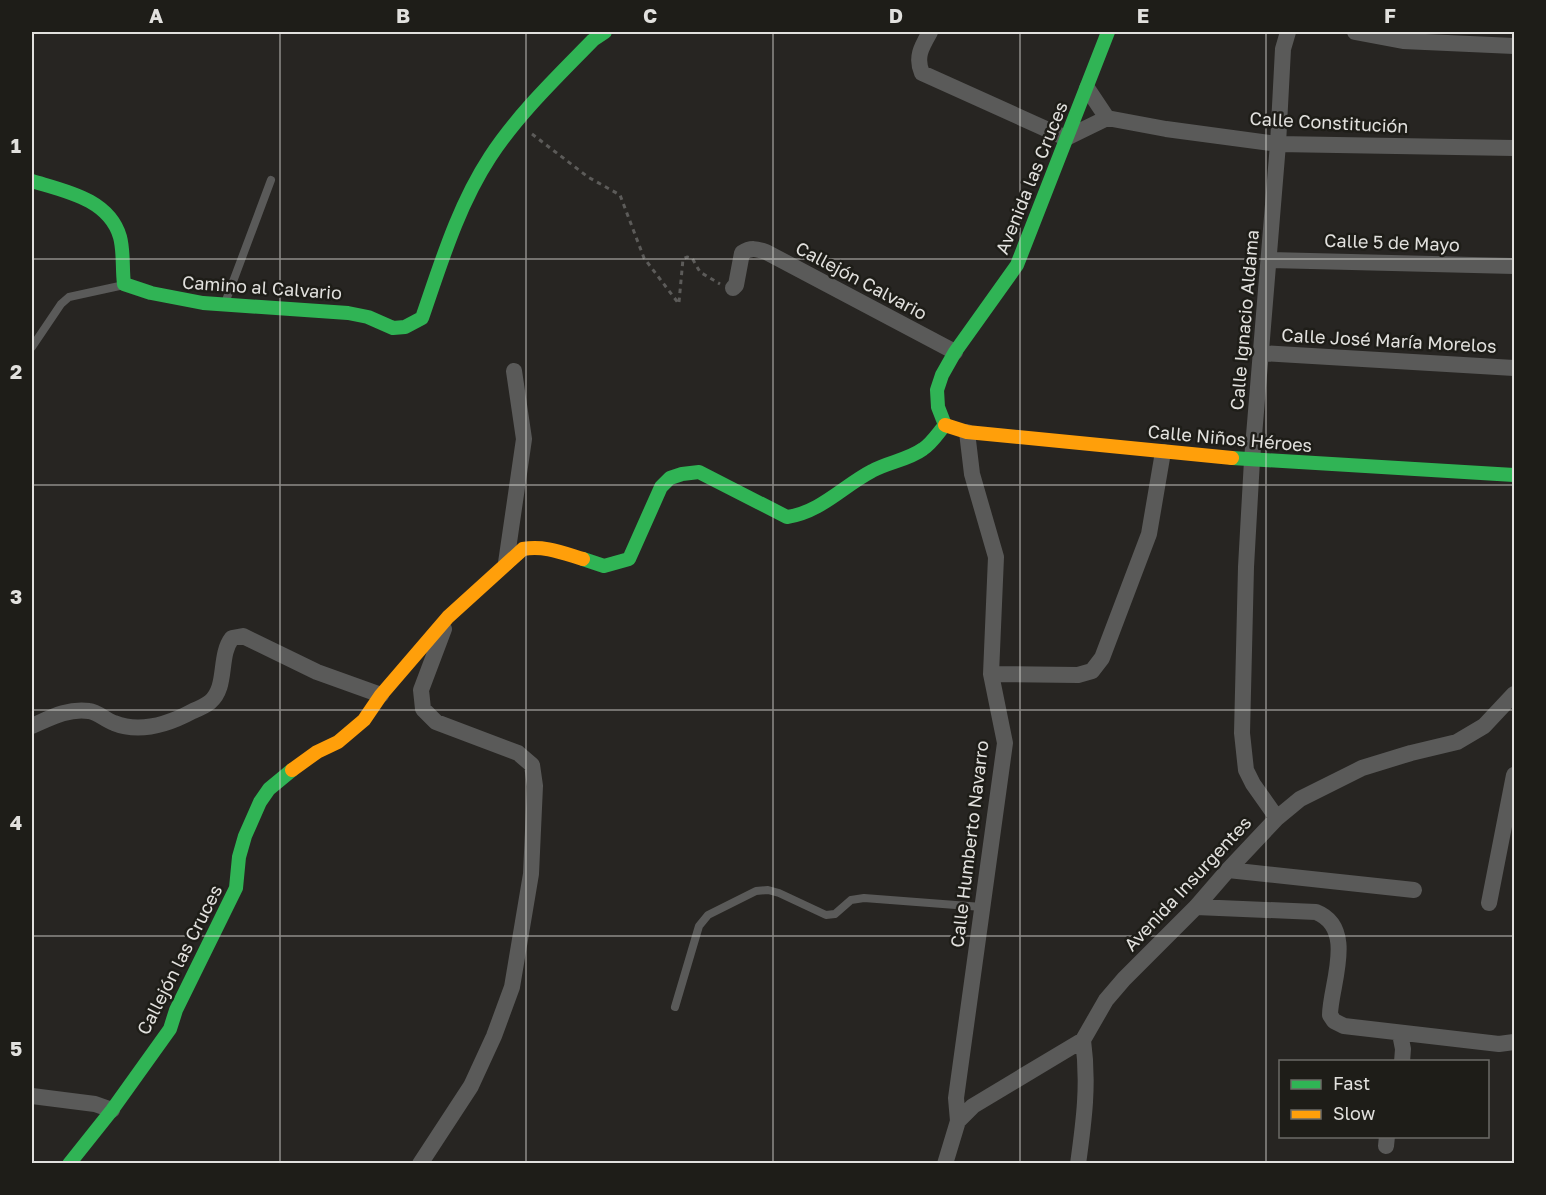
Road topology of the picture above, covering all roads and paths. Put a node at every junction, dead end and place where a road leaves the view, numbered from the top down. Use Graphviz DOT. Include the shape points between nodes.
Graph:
graph roads {
  1 [pos="605,32"];
  2 [pos="930,32"];
  3 [pos="1108,32"];
  4 [pos="1288,32"];
  5 [pos="1355,32"];
  6 [pos="1515,46"];
  7 [pos="1087,88"];
  8 [pos="1107,118"];
  9 [pos="515,122"];
  10 [pos="1066,138"];
  11 [pos="1278,144"];
  12 [pos="1515,148"];
  13 [pos="271,180"];
  14 [pos="32,181"];
  15 [pos="1269,260"];
  16 [pos="1515,266"];
  17 [pos="124,284"];
  18 [pos="733,288"];
  19 [pos="224,307"];
  20 [pos="32,347"];
  21 [pos="955,352"];
  22 [pos="1261,353"];
  23 [pos="1515,368"];
  24 [pos="514,371"];
  25 [pos="945,425"];
  26 [pos="967,432"];
  27 [pos="1163,452"];
  28 [pos="1252,460"];
  29 [pos="1515,475"];
  30 [pos="506,563"];
  31 [pos="448,617"];
  32 [pos="991,674"];
  33 [pos="381,694"];
  34 [pos="1515,694"];
  35 [pos="32,726"];
  36 [pos="1515,775"];
  37 [pos="1277,819"];
  38 [pos="1228,870"];
  39 [pos="1414,890"];
  40 [pos="1489,903"];
  41 [pos="982,907"];
  42 [pos="1196,907"];
  43 [pos="675,1007"];
  44 [pos="1400,1034"];
  45 [pos="1083,1040"];
  46 [pos="1515,1042"];
  47 [pos="1402,1060"];
  48 [pos="32,1096"];
  49 [pos="112,1110"];
  50 [pos="958,1120"];
  51 [pos="69,1164"];
  52 [pos="420,1164"];
  53 [pos="945,1164"];
  54 [pos="1078,1164"];
  1 -- 9 [label="street"];
  2 -- 10 [label="street" via="919,50 922,73"];
  3 -- 7 [label="street, Avenida las Cruces"];
  4 -- 11 [label="street, Calle Ignacio Aldama" via="1282,49"];
  5 -- 6 [label="street" via="1403,42"];
  7 -- 8 [label="street"];
  7 -- 10 [label="street, Avenida las Cruces"];
  8 -- 10 [label="street"];
  8 -- 11 [label="street, Calle Constitución"];
  9 -- 18 [label="path" via="588,177 620,195 644,258 679,304 683,259 687,257 692,258 700,272"];
  9 -- 19 [label="street, Camino al Calvario" via="479,175 456,224 422,318 411,326 394,328 366,316 337,311"];
  10 -- 21 [label="street, Avenida las Cruces" via="1017,265"];
  11 -- 12 [label="street, Calle Constitución"];
  11 -- 15 [label="street, Calle Ignacio Aldama"];
  13 -- 19 [label="lane"];
  14 -- 17 [label="street" via="95,203 112,219 120,237"];
  15 -- 16 [label="street, Calle 5 de Mayo"];
  15 -- 22 [label="street, Calle Ignacio Aldama"];
  17 -- 19 [label="street, Camino al Calvario" via="182,302"];
  17 -- 20 [label="lane" via="69,297"];
  18 -- 21 [label="street, Callejón Calvario" via="742,253 756,249"];
  21 -- 25 [label="street, Avenida las Cruces" via="937,390"];
  22 -- 23 [label="street, Calle José María Morelos"];
  22 -- 28 [label="street, Calle Ignacio Aldama"];
  24 -- 30 [label="street" via="524,439"];
  25 -- 26 [label="street, Calle Niños Héroes"];
  25 -- 30 [label="street, Callejón las Cruces" via="919,452 869,472 798,517 778,513 699,472 687,472 666,481 659,491 629,559 604,566 533,547 523,549"];
  26 -- 27 [label="street, Calle Niños Héroes"];
  26 -- 32 [label="street, Calle Humberto Navarro" via="972,474 996,557"];
  27 -- 28 [label="street, Calle Niños Héroes"];
  27 -- 32 [label="street" via="1149,534 1102,658 1092,671 1078,675"];
  28 -- 29 [label="street, Calle Niños Héroes"];
  28 -- 37 [label="street, Calle Ignacio Aldama" via="1242,733 1246,770"];
  30 -- 31 [label="street, Callejón las Cruces"];
  31 -- 33 [label="street, Callejón las Cruces"];
  31 -- 52 [label="street" via="421,690 423,709 436,722 518,753 532,765 535,786 531,874 512,987 494,1036 471,1086"];
  32 -- 41 [label="street, Calle Humberto Navarro" via="1005,743"];
  33 -- 35 [label="street" via="317,672 243,636 232,638 226,645 219,687 211,702 177,720 148,728 130,728 92,711 76,710"];
  33 -- 49 [label="street, Callejón las Cruces" via="364,720 338,742 297,766 269,789 260,802 239,857 236,888 170,1029"];
  34 -- 37 [label="street, Avenida Insurgentes" via="1484,726 1457,742 1362,768 1300,799"];
  36 -- 40 [label="street"];
  37 -- 38 [label="street, Avenida Insurgentes"];
  38 -- 39 [label="street"];
  38 -- 42 [label="street, Avenida Insurgentes"];
  41 -- 43 [label="lane" via="864,897 826,915 779,893 756,891 708,915 699,926"];
  41 -- 50 [label="street, Calle Humberto Navarro" via="956,1098"];
  42 -- 44 [label="street" via="1324,915 1332,924 1340,958 1330,1016 1344,1026"];
  42 -- 45 [label="street, Avenida Insurgentes" via="1106,1000"];
  44 -- 46 [label="street" via="1499,1044"];
  44 -- 47 [label="street"];
  45 -- 50 [label="street, Avenida Insurgentes" via="973,1106"];
  45 -- 54 [label="street" via="1086,1108"];
  48 -- 49 [label="street"];
  49 -- 51 [label="street, Callejón las Cruces"];
  50 -- 53 [label="street"];
}
